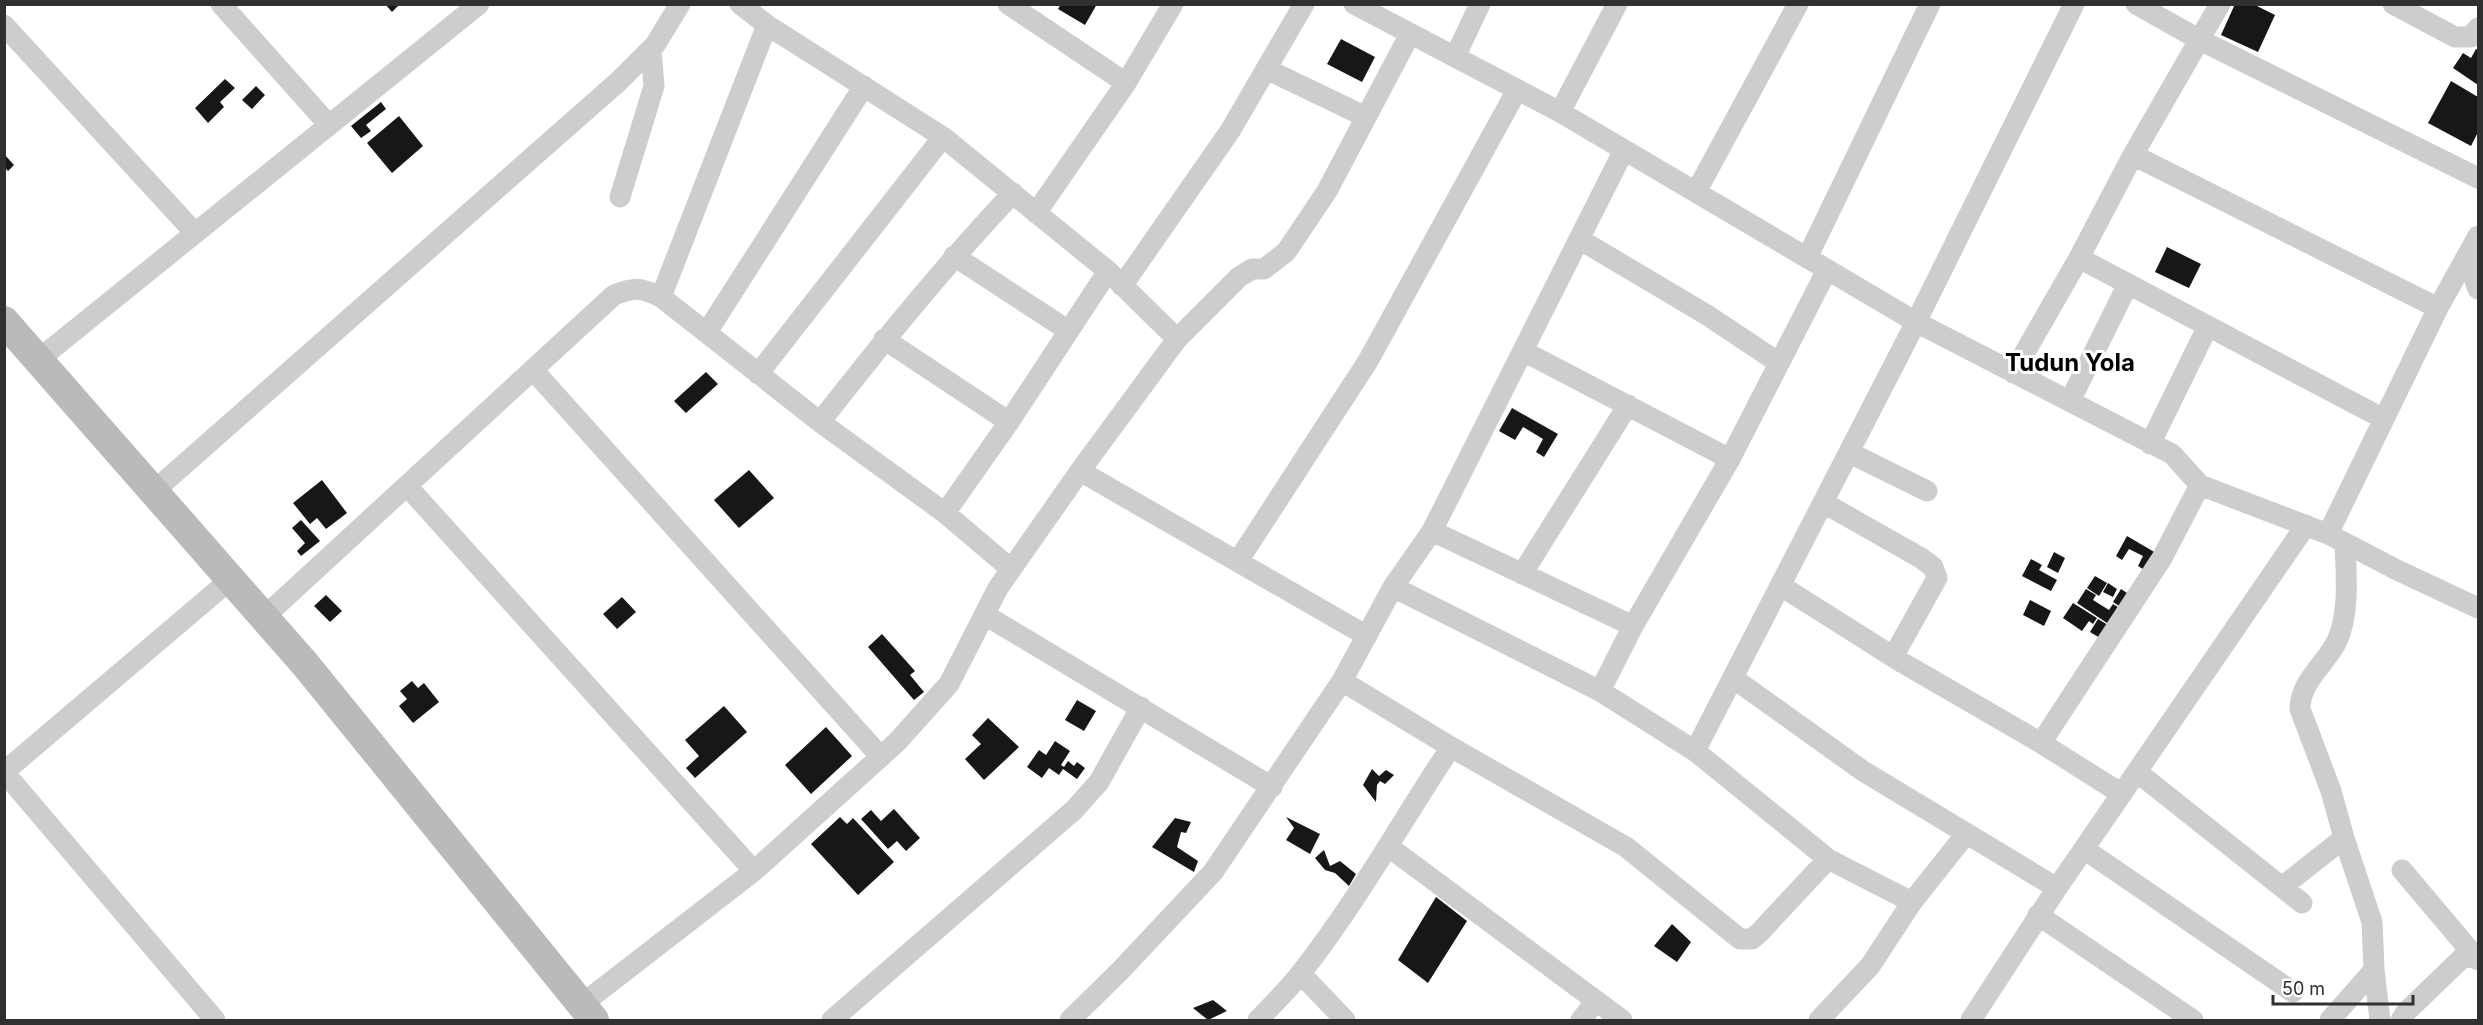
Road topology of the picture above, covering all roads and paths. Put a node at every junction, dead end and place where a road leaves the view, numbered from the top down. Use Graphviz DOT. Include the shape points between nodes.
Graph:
graph roads {
  1 [pos="478,4"];
  2 [pos="680,4"];
  3 [pos="740,4"];
  4 [pos="1008,4"];
  5 [pos="1173,4"];
  6 [pos="1304,4"];
  7 [pos="1354,4"];
  8 [pos="1617,4"];
  9 [pos="1798,4"];
  10 [pos="1930,4"];
  11 [pos="2074,4"];
  12 [pos="2136,4"];
  13 [pos="2220,4"];
  14 [pos="2393,4"];
  15 [pos="221,5"];
  16 [pos="1479,5"];
  17 [pos="4,25"];
  18 [pos="767,25"];
  19 [pos="2478,28"];
  20 [pos="1410,34"];
  21 [pos="2200,40"];
  22 [pos="651,49"];
  23 [pos="1455,57"];
  24 [pos="1266,69"];
  25 [pos="1126,83"];
  26 [pos="864,86"];
  27 [pos="1517,90"];
  28 [pos="1560,112"];
  29 [pos="1366,117"];
  30 [pos="329,125"];
  31 [pos="943,137"];
  32 [pos="1624,150"];
  33 [pos="2133,155"];
  34 [pos="2478,178"];
  35 [pos="1696,192"];
  36 [pos="1013,193"];
  37 [pos="620,197"];
  38 [pos="1036,213"];
  39 [pos="195,233"];
  40 [pos="2478,236"];
  41 [pos="1579,239"];
  42 [pos="954,256"];
  43 [pos="2467,257"];
  44 [pos="1807,258"];
  45 [pos="2079,258"];
  46 [pos="1827,270"];
  47 [pos="1115,278"];
  48 [pos="2128,284"];
  49 [pos="2478,289"];
  50 [pos="661,297"];
  51 [pos="2438,308"];
  52 [pos="4,321"];
  53 [pos="1917,322"];
  54 [pos="2208,326"];
  55 [pos="707,332"];
  56 [pos="1069,332"];
  57 [pos="884,339"];
  58 [pos="1178,339"];
  59 [pos="1523,351"];
  60 [pos="38,360"];
  61 [pos="1779,363"];
  62 [pos="534,371"];
  63 [pos="2013,373"];
  64 [pos="758,374"];
  65 [pos="2070,401"];
  66 [pos="1628,405"];
  67 [pos="2384,419"];
  68 [pos="820,422"];
  69 [pos="1009,422"];
  70 [pos="2150,444"];
  71 [pos="1850,453"];
  72 [pos="1730,459"];
  73 [pos="1080,471"];
  74 [pos="2200,485"];
  75 [pos="406,486"];
  76 [pos="154,491"];
  77 [pos="1927,491"];
  78 [pos="1824,503"];
  79 [pos="945,513"];
  80 [pos="2306,525"];
  81 [pos="1432,531"];
  82 [pos="2336,538"];
  83 [pos="1238,561"];
  84 [pos="1011,569"];
  85 [pos="1522,574"];
  86 [pos="231,579"];
  87 [pos="1781,586"];
  88 [pos="1393,587"];
  89 [pos="2478,608"];
  90 [pos="985,615"];
  91 [pos="264,617"];
  92 [pos="1633,626"];
  93 [pos="1367,636"];
  94 [pos="1893,657"];
  95 [pos="1733,678"];
  96 [pos="1342,681"];
  97 [pos="1600,691"];
  98 [pos="1141,706"];
  99 [pos="2041,743"];
  100 [pos="1450,747"];
  101 [pos="1695,751"];
  102 [pos="881,757"];
  103 [pos="4,772"];
  104 [pos="2136,772"];
  105 [pos="1272,787"];
  106 [pos="2122,794"];
  107 [pos="1966,834"];
  108 [pos="2344,838"];
  109 [pos="1389,847"];
  110 [pos="2084,849"];
  111 [pos="1828,859"];
  112 [pos="2402,870"];
  113 [pos="754,871"];
  114 [pos="2282,887"];
  115 [pos="2057,888"];
  116 [pos="1912,902"];
  117 [pos="2302,903"];
  118 [pos="2038,915"];
  119 [pos="2478,958"];
  120 [pos="2374,970"];
  121 [pos="1301,974"];
  122 [pos="2293,992"];
  123 [pos="1596,1001"];
  124 [pos="588,1013"];
  125 [pos="215,1020"];
  126 [pos="832,1020"];
  127 [pos="1070,1020"];
  128 [pos="1258,1020"];
  129 [pos="1345,1020"];
  130 [pos="1581,1020"];
  131 [pos="1622,1020"];
  132 [pos="1819,1020"];
  133 [pos="1971,1020"];
  134 [pos="2193,1020"];
  135 [pos="2330,1020"];
  136 [pos="2380,1020"];
  137 [pos="2401,1020"];
  1 -- 30 [label="street"];
  2 -- 22 [label="street"];
  3 -- 18 [label="street"];
  4 -- 25 [label="street"];
  5 -- 25 [label="street"];
  6 -- 24 [label="street"];
  7 -- 20 [label="street"];
  8 -- 28 [label="street"];
  9 -- 35 [label="street"];
  10 -- 44 [label="street"];
  11 -- 53 [label="street"];
  12 -- 21 [label="street"];
  13 -- 21 [label="street"];
  14 -- 19 [label="street" via="2454,37 2471,37"];
  15 -- 30 [label="street"];
  16 -- 23 [label="street"];
  17 -- 39 [label="street"];
  18 -- 26 [label="street"];
  18 -- 50 [label="street"];
  20 -- 23 [label="street"];
  20 -- 29 [label="street"];
  21 -- 33 [label="street"];
  21 -- 34 [label="street"];
  22 -- 37 [label="street" via="654,86"];
  22 -- 76 [label="street" via="569,127"];
  23 -- 27 [label="street"];
  24 -- 29 [label="street"];
  24 -- 47 [label="street" via="1230,131"];
  25 -- 38 [label="street"];
  26 -- 31 [label="street"];
  26 -- 55 [label="street"];
  27 -- 28 [label="street"];
  27 -- 83 [label="street" via="1368,360"];
  28 -- 32 [label="street"];
  29 -- 58 [label="street" via="1327,191 1286,252 1264,269 1252,269 1239,277"];
  30 -- 39 [label="street"];
  31 -- 36 [label="street"];
  31 -- 64 [label="street"];
  32 -- 35 [label="street"];
  32 -- 41 [label="street"];
  33 -- 45 [label="street"];
  33 -- 51 [label="street"];
  35 -- 44 [label="street"];
  36 -- 38 [label="street"];
  36 -- 42 [label="street"];
  38 -- 47 [label="street"];
  39 -- 60 [label="street"];
  40 -- 43 [label="street"];
  41 -- 59 [label="street"];
  41 -- 61 [label="street"];
  42 -- 56 [label="street"];
  42 -- 57 [label="street"];
  43 -- 49 [label="street"];
  43 -- 51 [label="street"];
  44 -- 46 [label="street"];
  45 -- 48 [label="street"];
  45 -- 63 [label="street"];
  46 -- 53 [label="street"];
  46 -- 61 [label="street"];
  47 -- 56 [label="street"];
  47 -- 58 [label="street"];
  48 -- 54 [label="street"];
  48 -- 65 [label="street"];
  50 -- 55 [label="street"];
  50 -- 62 [label="street" via="632,288 614,295"];
  51 -- 67 [label="street"];
  52 -- 60 [label="street"];
  53 -- 63 [label="street"];
  53 -- 71 [label="street"];
  54 -- 67 [label="street"];
  54 -- 70 [label="street"];
  55 -- 64 [label="street"];
  56 -- 69 [label="street"];
  57 -- 68 [label="street"];
  57 -- 69 [label="street"];
  58 -- 73 [label="street"];
  59 -- 66 [label="street"];
  59 -- 81 [label="street"];
  60 -- 76 [label="street"];
  61 -- 72 [label="street"];
  62 -- 75 [label="street"];
  62 -- 102 [label="street"];
  63 -- 65 [label="street"];
  64 -- 68 [label="street"];
  65 -- 70 [label="street"];
  66 -- 72 [label="street"];
  66 -- 85 [label="street"];
  67 -- 82 [label="street"];
  68 -- 79 [label="street"];
  69 -- 79 [label="street"];
  70 -- 74 [label="street" via="2172,454"];
  71 -- 77 [label="street"];
  71 -- 78 [label="street"];
  72 -- 92 [label="street"];
  73 -- 83 [label="street"];
  73 -- 84 [label="street"];
  74 -- 80 [label="street"];
  74 -- 99 [label="street" via="2162,558"];
  75 -- 91 [label="street"];
  75 -- 113 [label="street"];
  76 -- 86 [label="street"];
  78 -- 87 [label="street"];
  78 -- 94 [label="street" via="1934,567 1937,578 1932,591"];
  79 -- 84 [label="street"];
  80 -- 82 [label="street"];
  80 -- 104 [label="street"];
  81 -- 85 [label="street"];
  81 -- 88 [label="street"];
  82 -- 89 [label="street"];
  82 -- 108 [label="street" via="2346,586 2342,628 2308,682 2300,709"];
  83 -- 93 [label="street"];
  84 -- 90 [label="street"];
  85 -- 92 [label="street"];
  86 -- 91 [label="street"];
  86 -- 103 [label="street"];
  87 -- 94 [label="street"];
  87 -- 95 [label="street"];
  88 -- 93 [label="street"];
  88 -- 97 [label="street"];
  90 -- 98 [label="street"];
  90 -- 102 [label="street" via="949,684"];
  91 -- 124 [label="street"];
  92 -- 97 [label="street"];
  93 -- 96 [label="street"];
  94 -- 99 [label="street"];
  95 -- 101 [label="street"];
  95 -- 107 [label="street" via="1863,771"];
  96 -- 100 [label="street"];
  96 -- 105 [label="street"];
  97 -- 101 [label="street"];
  98 -- 105 [label="street"];
  98 -- 126 [label="street" via="1099,782 1074,810"];
  99 -- 106 [label="street"];
  100 -- 109 [label="street"];
  100 -- 111 [label="street" via="1626,847 1740,939 1752,939 1760,932"];
  101 -- 111 [label="street"];
  102 -- 113 [label="street"];
  103 -- 125 [label="street"];
  104 -- 106 [label="street"];
  104 -- 114 [label="street"];
  105 -- 127 [label="street" via="1213,872"];
  106 -- 110 [label="street"];
  107 -- 115 [label="street"];
  107 -- 116 [label="street"];
  108 -- 114 [label="street"];
  108 -- 120 [label="street" via="2372,922"];
  109 -- 121 [label="street"];
  109 -- 123 [label="street"];
  110 -- 115 [label="street"];
  110 -- 122 [label="street"];
  111 -- 116 [label="street"];
  112 -- 119 [label="street"];
  113 -- 124 [label="street"];
  114 -- 117 [label="street"];
  115 -- 118 [label="street"];
  116 -- 132 [label="street" via="1870,966"];
  118 -- 133 [label="street"];
  118 -- 134 [label="street"];
  119 -- 137 [label="street" via="2463,957"];
  120 -- 135 [label="street"];
  120 -- 136 [label="street"];
  121 -- 128 [label="street"];
  121 -- 129 [label="street"];
  123 -- 130 [label="street"];
  123 -- 131 [label="street"];
}
